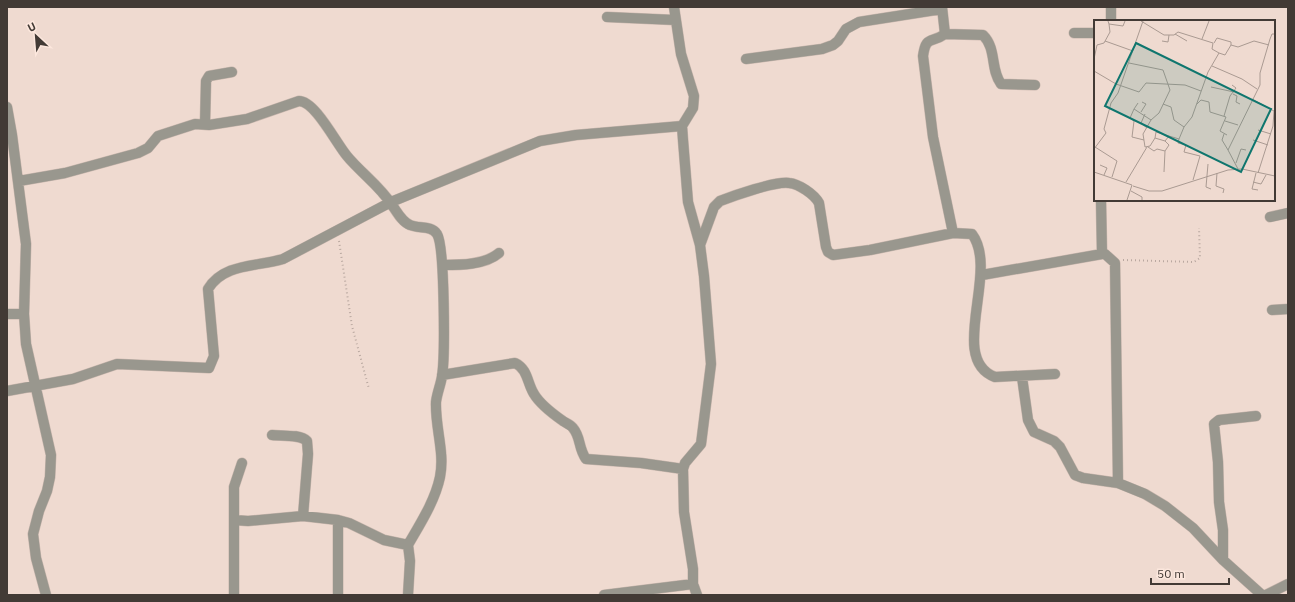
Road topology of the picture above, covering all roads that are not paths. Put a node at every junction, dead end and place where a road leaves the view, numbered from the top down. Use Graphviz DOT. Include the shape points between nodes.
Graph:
graph roads {
  1 [pos="674,7"];
  2 [pos="1111,7"];
  3 [pos="942,8"];
  4 [pos="608,17"];
  5 [pos="675,20"];
  6 [pos="1111,20"];
  7 [pos="1074,33"];
  8 [pos="1094,33"];
  9 [pos="945,34"];
  10 [pos="746,59"];
  11 [pos="232,72"];
  12 [pos="1035,85"];
  13 [pos="7,107"];
  14 [pos="205,124"];
  15 [pos="682,126"];
  16 [pos="19,181"];
  17 [pos="1100,201"];
  18 [pos="391,202"];
  19 [pos="1288,213"];
  20 [pos="1270,217"];
  21 [pos="952,233"];
  22 [pos="700,245"];
  23 [pos="499,253"];
  24 [pos="1102,254"];
  25 [pos="443,265"];
  26 [pos="982,275"];
  27 [pos="1288,308"];
  28 [pos="1272,310"];
  29 [pos="7,314"];
  30 [pos="24,314"];
  31 [pos="1054,374"];
  32 [pos="442,375"];
  33 [pos="1022,377"];
  34 [pos="35,387"];
  35 [pos="7,391"];
  36 [pos="1256,416"];
  37 [pos="272,435"];
  38 [pos="242,463"];
  39 [pos="683,469"];
  40 [pos="1118,483"];
  41 [pos="303,516"];
  42 [pos="234,520"];
  43 [pos="338,520"];
  44 [pos="408,545"];
  45 [pos="1223,560"];
  46 [pos="693,584"];
  47 [pos="1288,584"];
  48 [pos="46,595"];
  49 [pos="234,595"];
  50 [pos="338,595"];
  51 [pos="408,595"];
  52 [pos="604,595"];
  53 [pos="697,595"];
  54 [pos="1262,595"];
  55 [pos="1266,595"];
  1 -- 5 [label="street"];
  2 -- 6 [label="street"];
  3 -- 9 [label="street"];
  3 -- 10 [label="street" via="859,22 846,28 833,45 822,49"];
  4 -- 5 [label="street"];
  5 -- 15 [label="street" via="694,102"];
  7 -- 8 [label="street"];
  9 -- 12 [label="street" via="982,35 992,49 997,78 1001,84"];
  9 -- 21 [label="street" via="929,39 923,56 933,137"];
  11 -- 14 [label="street" via="209,76 206,81"];
  13 -- 16 [label="street"];
  14 -- 16 [label="street" via="195,124 158,136 148,148 138,153 65,174"];
  14 -- 18 [label="street" via="247,118 304,101 313,108 347,156"];
  15 -- 18 [label="street" via="576,135 540,141"];
  15 -- 22 [label="street" via="688,202"];
  16 -- 30 [label="street" via="26,244"];
  17 -- 24 [label="street"];
  18 -- 25 [label="street" via="409,225 432,229 438,234"];
  18 -- 34 [label="street" via="283,259 232,269 213,281 208,289 214,356 209,368 117,364 73,379"];
  19 -- 20 [label="street"];
  21 -- 22 [label="street" via="833,255 826,247 819,203 815,197 789,183 775,184 720,201 714,206"];
  21 -- 26 [label="street" via="972,234"];
  22 -- 39 [label="street" via="711,364 702,444"];
  23 -- 25 [label="street" via="483,261"];
  24 -- 26 [label="street"];
  24 -- 40 [label="street" via="1114,260"];
  25 -- 32 [label="street"];
  26 -- 33 [label="street" via="973,340 974,354 986,374 995,377"];
  27 -- 28 [label="street"];
  29 -- 30 [label="street"];
  30 -- 34 [label="street" via="26,344"];
  31 -- 33 [label="street"];
  32 -- 39 [label="street" via="515,363 525,372 533,394 573,427 579,438 580,451 586,459 641,462"];
  32 -- 44 [label="street" via="436,400 442,458 440,478 435,495"];
  33 -- 40 [label="street" via="1028,420 1034,432 1054,440 1075,475"];
  34 -- 35 [label="street"];
  34 -- 48 [label="street" via="51,455 47,491 33,534 36,558"];
  36 -- 45 [label="street" via="1219,420 1214,424"];
  37 -- 41 [label="street" via="298,437 307,441"];
  38 -- 42 [label="street" via="234,487"];
  39 -- 46 [label="street" via="684,512"];
  40 -- 45 [label="street" via="1165,506 1193,528"];
  41 -- 42 [label="street"];
  41 -- 43 [label="street"];
  42 -- 49 [label="street"];
  43 -- 44 [label="street" via="350,522 384,540"];
  43 -- 50 [label="street"];
  44 -- 51 [label="street"];
  45 -- 54 [label="street"];
  46 -- 52 [label="street"];
  46 -- 53 [label="street"];
  47 -- 55 [label="street"];
}
